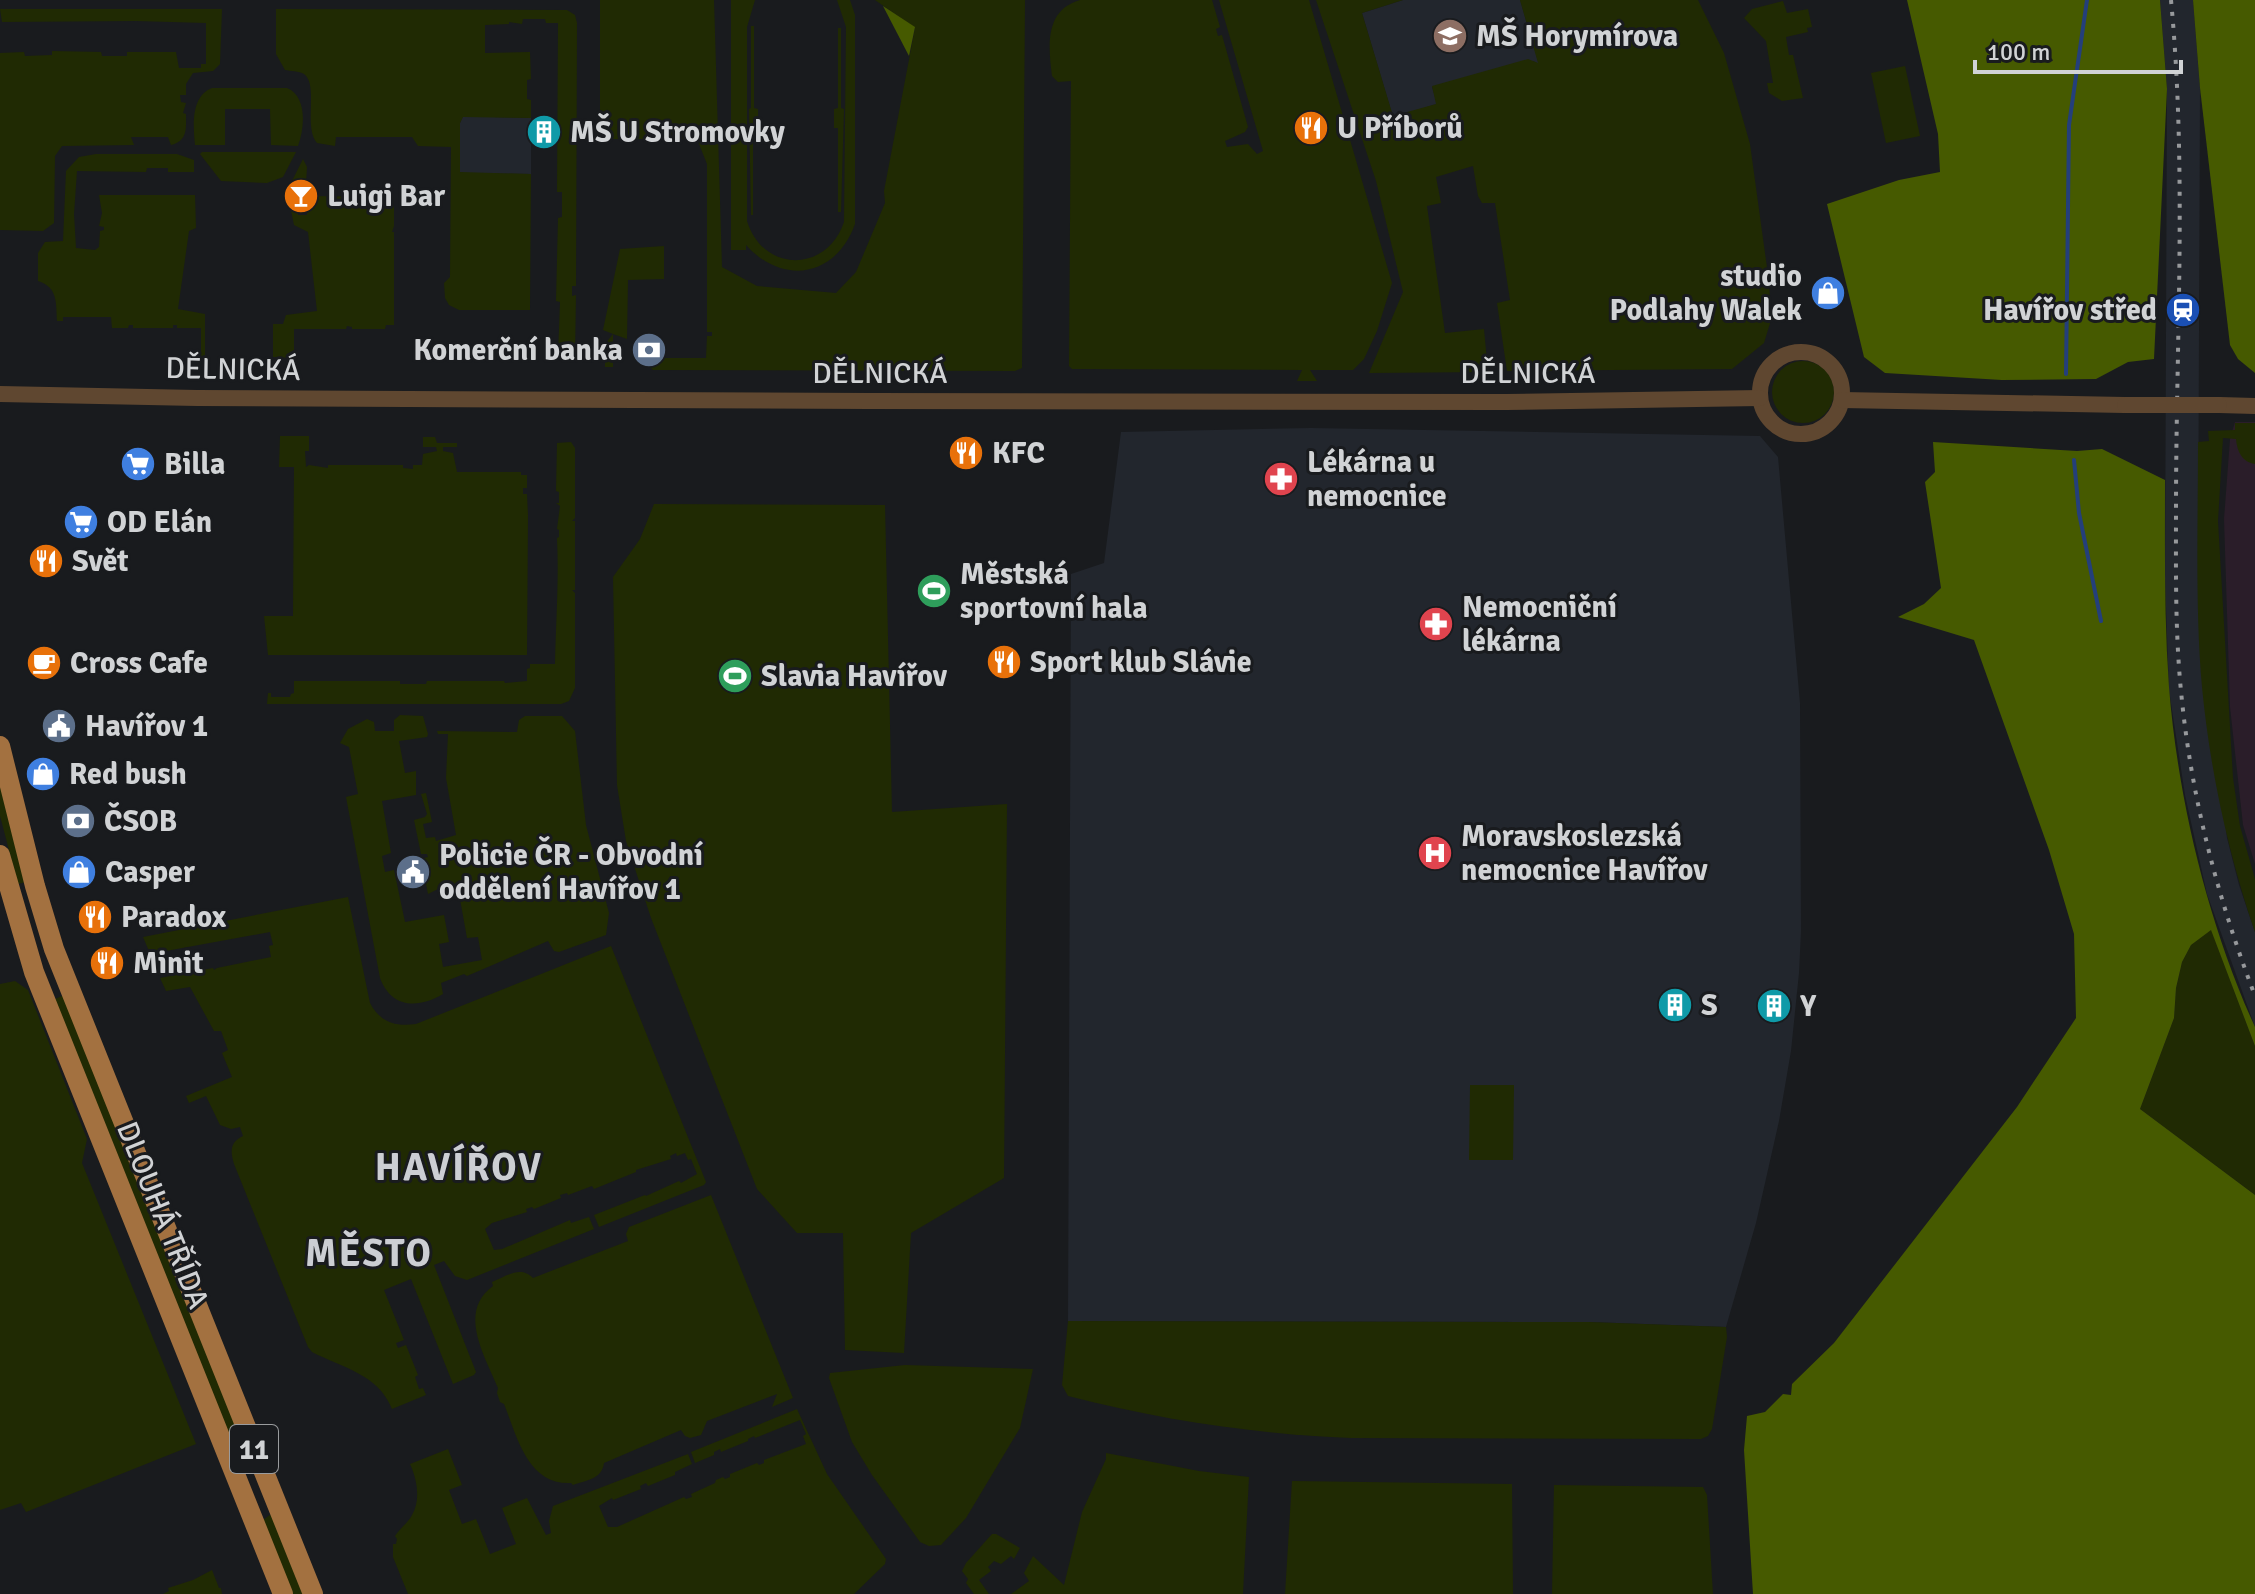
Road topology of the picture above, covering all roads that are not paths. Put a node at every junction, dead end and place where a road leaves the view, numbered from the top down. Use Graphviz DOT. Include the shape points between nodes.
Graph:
graph roads {
  1 [pos="0,394"];
  2 [pos="1760,398"];
  3 [pos="1842,400"];
  4 [pos="2255,406"];
  5 [pos="0,746"];
  6 [pos="0,855"];
  7 [pos="42,911"];
  8 [pos="24,944"];
  9 [pos="283,1594"];
  10 [pos="313,1594"];
  1 -- 2 [label="street, DĚLNICKÁ" via="870,401"];
  2 -- 3 [label="street" via="1772,423 1802,435 1827,426"];
  2 -- 3 [label="street" via="1770,366 1799,352 1832,365 1841,381"];
  3 -- 4 [label="street, bridge"];
  5 -- 7 [label="main road, 11"];
  6 -- 8 [label="main road, DLOUHÁ TŘÍDA / 11"];
  7 -- 8 [label="main road"];
  7 -- 10 [label="main road, DLOUHÁ TŘÍDA / 11"];
  8 -- 9 [label="main road, DLOUHÁ TŘÍDA / 11"];
}
